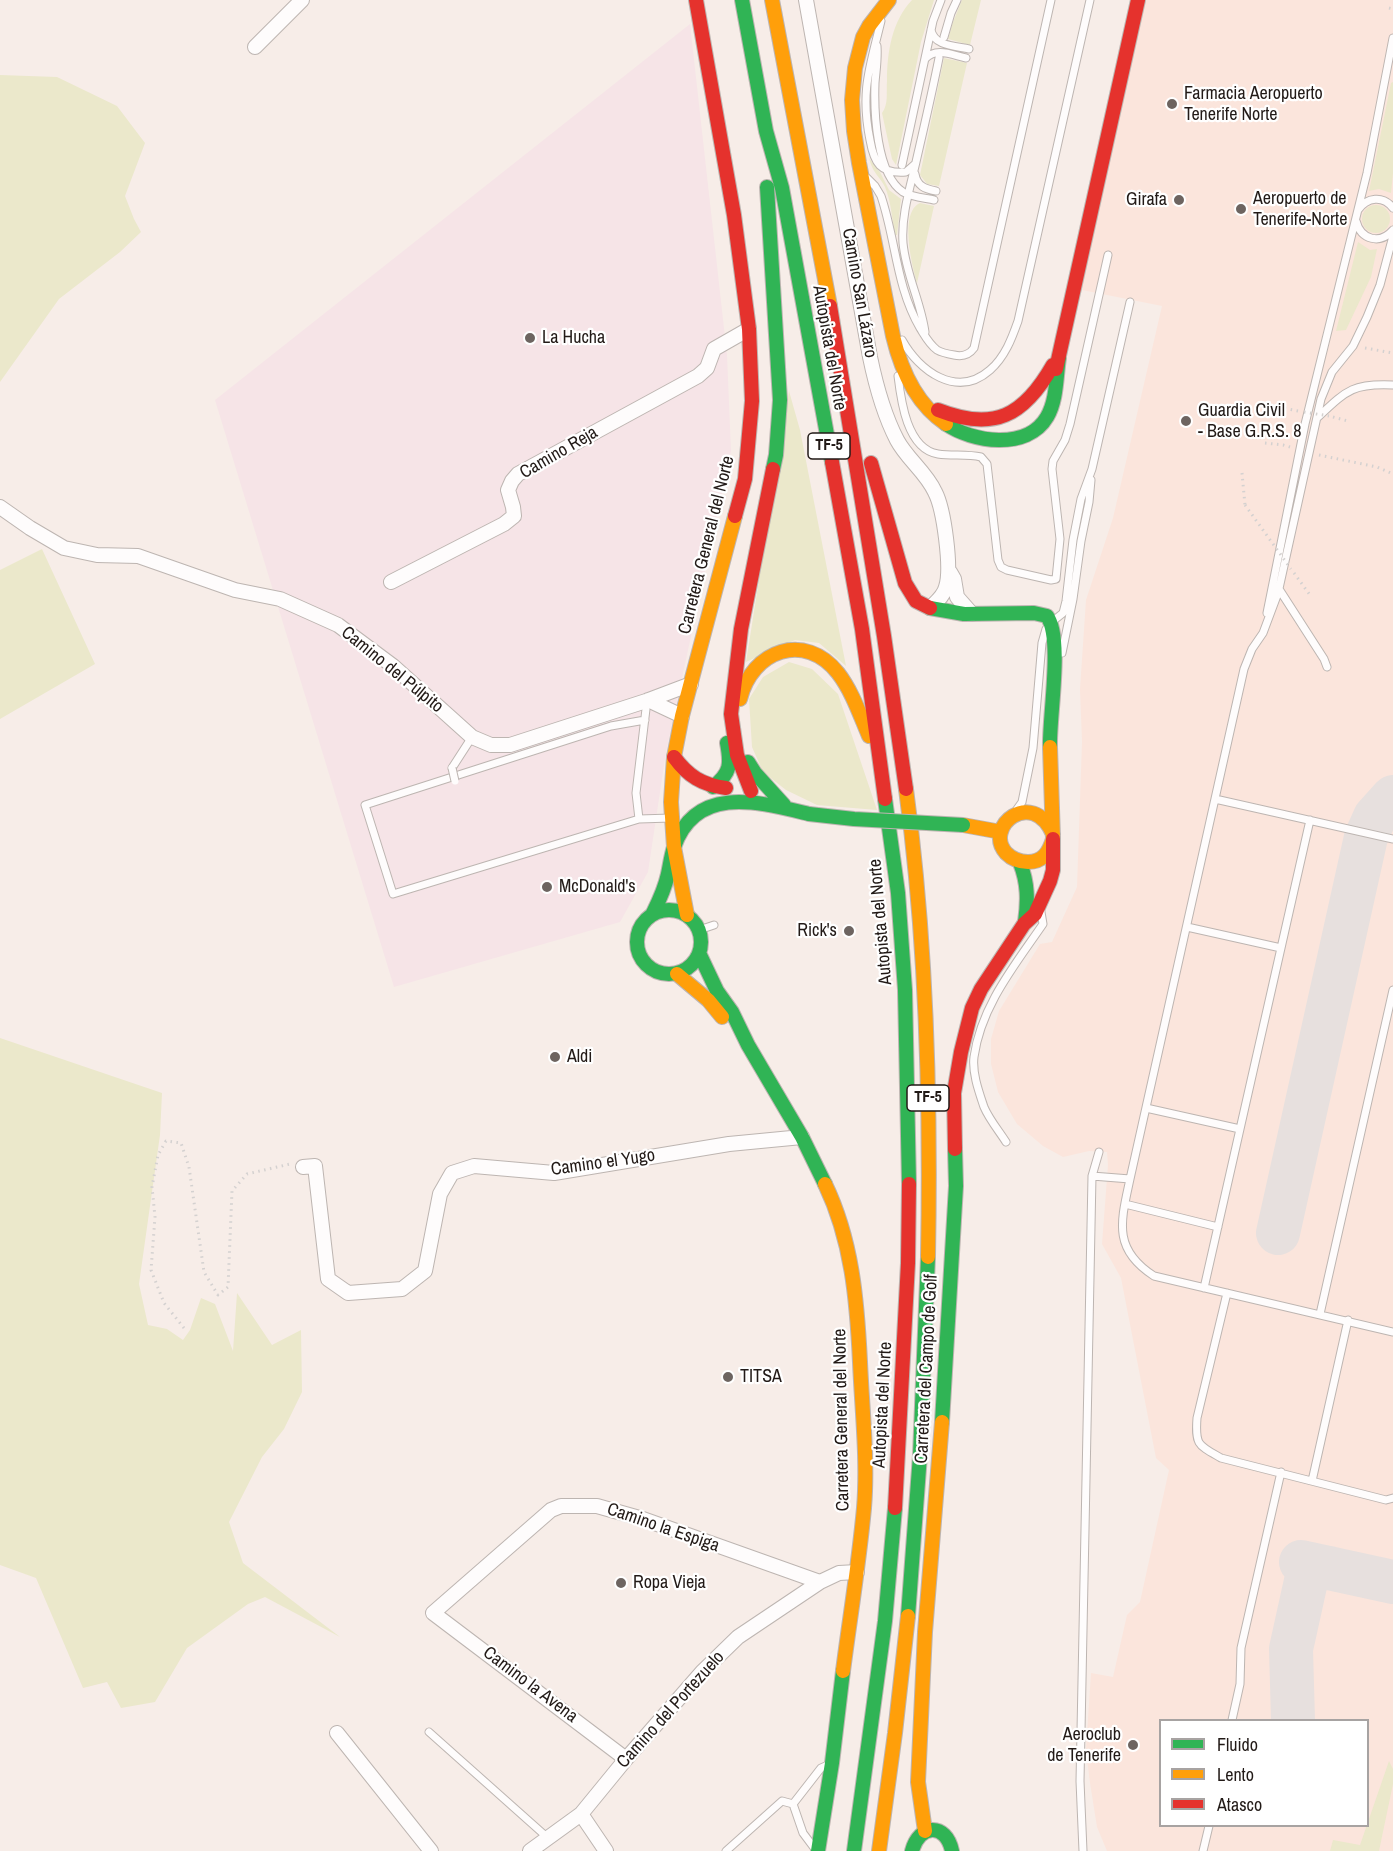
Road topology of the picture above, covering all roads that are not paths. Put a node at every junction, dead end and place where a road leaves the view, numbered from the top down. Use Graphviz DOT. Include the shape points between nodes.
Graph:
graph roads {
  1 [pos="302,0"];
  2 [pos="696,0"];
  3 [pos="741,0"];
  4 [pos="772,0"];
  5 [pos="806,0"];
  6 [pos="941,0"];
  7 [pos="957,0"];
  8 [pos="1051,0"];
  9 [pos="1090,0"];
  10 [pos="1138,0"];
  11 [pos="887,3"];
  12 [pos="931,26"];
  13 [pos="944,37"];
  14 [pos="1393,39"];
  15 [pos="255,47"];
  16 [pos="969,49"];
  17 [pos="939,58"];
  18 [pos="966,58"];
  19 [pos="923,61"];
  20 [pos="766,131"];
  21 [pos="859,162"];
  22 [pos="902,165"];
  23 [pos="915,166"];
  24 [pos="885,169"];
  25 [pos="936,191"];
  26 [pos="909,194"];
  27 [pos="934,200"];
  28 [pos="1393,208"];
  29 [pos="1356,216"];
  30 [pos="1393,230"];
  31 [pos="1393,236"];
  32 [pos="1108,255"];
  33 [pos="885,289"];
  34 [pos="1130,302"];
  35 [pos="749,329"];
  36 [pos="893,334"];
  37 [pos="926,335"];
  38 [pos="838,350"];
  39 [pos="1059,355"];
  40 [pos="1393,386"];
  41 [pos="917,394"];
  42 [pos="1317,418"];
  43 [pos="1092,469"];
  44 [pos="0,507"];
  45 [pos="1060,539"];
  46 [pos="1073,540"];
  47 [pos="949,571"];
  48 [pos="391,582"];
  49 [pos="1279,589"];
  50 [pos="930,608"];
  51 [pos="972,614"];
  52 [pos="1051,622"];
  53 [pos="741,628"];
  54 [pos="1263,633"];
  55 [pos="1327,667"];
  56 [pos="1053,674"];
  57 [pos="691,684"];
  58 [pos="647,701"];
  59 [pos="682,716"];
  60 [pos="645,720"];
  61 [pos="472,737"];
  62 [pos="674,757"];
  63 [pos="881,762"];
  64 [pos="456,781"];
  65 [pos="713,787"];
  66 [pos="752,791"];
  67 [pos="697,792"];
  68 [pos="1215,799"];
  69 [pos="765,805"];
  70 [pos="796,810"];
  71 [pos="1010,817"];
  72 [pos="672,818"];
  73 [pos="639,819"];
  74 [pos="1310,820"];
  75 [pos="1001,832"];
  76 [pos="1053,837"];
  77 [pos="1393,839"];
  78 [pos="674,847"];
  79 [pos="1020,863"];
  80 [pos="1039,906"];
  81 [pos="653,913"];
  82 [pos="687,915"];
  83 [pos="1024,924"];
  84 [pos="714,925"];
  85 [pos="1186,927"];
  86 [pos="699,930"];
  87 [pos="1281,948"];
  88 [pos="699,953"];
  89 [pos="677,974"];
  90 [pos="1393,990"];
  91 [pos="748,1046"];
  92 [pos="1146,1108"];
  93 [pos="1240,1129"];
  94 [pos="802,1137"];
  95 [pos="1006,1142"];
  96 [pos="1099,1152"];
  97 [pos="303,1167"];
  98 [pos="1092,1176"];
  99 [pos="1130,1179"];
  100 [pos="1125,1204"];
  101 [pos="1218,1227"];
  102 [pos="1204,1288"];
  103 [pos="1227,1293"];
  104 [pos="1320,1314"];
  105 [pos="1348,1320"];
  106 [pos="1393,1331"];
  107 [pos="1281,1472"];
  108 [pos="1312,1481"];
  109 [pos="1393,1498"];
  110 [pos="857,1572"];
  111 [pos="820,1582"];
  112 [pos="433,1613"];
  113 [pos="1232,1719"];
  114 [pos="429,1732"];
  115 [pos="337,1733"];
  116 [pos="626,1759"];
  117 [pos="832,1763"];
  118 [pos="793,1804"];
  119 [pos="581,1814"];
  120 [pos="1209,1827"];
  121 [pos="925,1831"];
  122 [pos="548,1838"];
  123 [pos="431,1851"];
  124 [pos="530,1851"];
  125 [pos="606,1851"];
  126 [pos="726,1851"];
  127 [pos="817,1851"];
  128 [pos="854,1851"];
  129 [pos="879,1851"];
  130 [pos="912,1851"];
  131 [pos="952,1851"];
  132 [pos="1083,1851"];
  133 [pos="1203,1851"];
  1 -- 15 [label="street"];
  2 -- 35 [label="main road, Carretera General del Norte" via="734,215"];
  3 -- 20 [label="main road, Autopista del Norte / TF-5"];
  4 -- 38 [label="main road, Autopista del Norte / TF-5"];
  5 -- 47 [label="street, Camino San Lázaro" via="877,389 898,441 936,493"];
  6 -- 12 [label="lane"];
  7 -- 13 [label="lane"];
  8 -- 21 [label="lane" via="974,348 967,355 939,351 917,323 901,283 881,196"];
  9 -- 33 [label="lane" via="1018,321 1007,349 984,374 968,380 941,378 913,357 902,339"];
  10 -- 39 [label="main road"];
  11 -- 21 [label="main road" via="870,22 855,69 853,115"];
  11 -- 24 [label="lane" via="876,40 875,80 876,117"];
  12 -- 16 [label="lane" via="932,36 938,42"];
  12 -- 19 [label="lane"];
  14 -- 29 [label="lane"];
  17 -- 23 [label="lane"];
  18 -- 19 [label="lane" via="934,52"];
  19 -- 22 [label="lane"];
  20 -- 53 [label="main road" via="780,400 776,455"];
  20 -- 63 [label="main road, Autopista del Norte / TF-5" via="782,188 862,629"];
  21 -- 33 [label="main road"];
  23 -- 24 [label="lane" via="906,172"];
  23 -- 25 [label="lane" via="918,184"];
  23 -- 26 [label="lane"];
  24 -- 26 [label="lane" via="896,185"];
  26 -- 27 [label="lane"];
  26 -- 37 [label="lane" via="903,246"];
  28 -- 29 [label="lane" via="1386,201 1373,199 1362,205"];
  29 -- 30 [label="lane" via="1359,229 1370,238 1383,238"];
  29 -- 54 [label="lane" via="1299,451"];
  31 -- 42 [label="lane" via="1367,317 1353,346 1332,372"];
  32 -- 45 [label="lane" via="1070,424 1053,460"];
  33 -- 36 [label="main road"];
  34 -- 43 [label="lane"];
  35 -- 48 [label="street, Camino Reja" via="714,349 707,368 698,376 518,474 508,490 514,516 504,524"];
  35 -- 57 [label="main road, Carretera General del Norte" via="752,401 745,478"];
  36 -- 41 [label="main road" via="901,365"];
  36 -- 45 [label="lane" via="905,416 914,436 932,452 975,456 987,464 1001,567 1053,580 1057,576"];
  38 -- 50 [label="main road" via="855,393 900,570 911,595"];
  38 -- 129 [label="main road, Autopista del Norte / TF-5" via="903,765 923,958 929,1134 929,1251 919,1486 898,1713"];
  39 -- 41 [label="main road" via="1032,397 1000,417 965,420 932,406"];
  39 -- 41 [label="main road" via="1048,414 1038,428 1008,439 982,440 957,432"];
  40 -- 42 [label="lane" via="1371,384 1353,389 1342,394"];
  42 -- 49 [label="lane"];
  43 -- 46 [label="lane"];
  43 -- 56 [label="lane" via="1066,639"];
  44 -- 61 [label="street, Camino del Púlpito" via="64,548 97,555 138,556 235,590 280,599 338,625 393,666"];
  45 -- 46 [label="lane"];
  46 -- 52 [label="lane" via="1063,613"];
  47 -- 50 [label="street, Camino San Lázaro" via="944,594"];
  47 -- 51 [label="street, Camino San Lázaro" via="957,597"];
  49 -- 54 [label="lane"];
  49 -- 55 [label="lane"];
  50 -- 51 [label="main road"];
  51 -- 52 [label="main road" via="1034,613 1047,616"];
  52 -- 56 [label="main road, Carretera del Campo de Golf" via="1055,640"];
  52 -- 71 [label="lane" via="1042,643 1029,770 1022,802"];
  53 -- 65 [label="main road" via="732,645 725,687 729,772"];
  53 -- 66 [label="main road" via="731,714 737,755"];
  54 -- 68 [label="lane" via="1244,669"];
  56 -- 76 [label="main road, Carretera del Campo de Golf"];
  57 -- 58 [label="street, Camino del Púlpito"];
  57 -- 59 [label="main road, Carretera General del Norte"];
  58 -- 59 [label="street"];
  58 -- 60 [label="lane"];
  58 -- 61 [label="street, Camino del Púlpito" via="510,745 491,745"];
  59 -- 62 [label="main road, Carretera General del Norte"];
  60 -- 73 [label="lane" via="636,794"];
  60 -- 73 [label="lane" via="611,726 365,806 393,894"];
  61 -- 64 [label="lane, bridge" via="452,768"];
  62 -- 65 [label="main road" via="694,780"];
  62 -- 72 [label="main road, Carretera General del Norte" via="676,800"];
  63 -- 70 [label="main road" via="844,680 822,657 800,650 779,651 758,662 743,683 740,732 755,773"];
  63 -- 128 [label="main road, Autopista del Norte / TF-5" via="898,892 905,990 908,1263 896,1501 885,1621"];
  65 -- 66 [label="main road"];
  65 -- 67 [label="main road"];
  66 -- 69 [label="main road"];
  66 -- 70 [label="main road"];
  68 -- 74 [label="lane"];
  68 -- 85 [label="lane"];
  69 -- 70 [label="main road"];
  69 -- 78 [label="main road" via="720,802 698,810"];
  70 -- 75 [label="main road, bridge"];
  71 -- 75 [label="main road"];
  71 -- 76 [label="main road" via="1023,811 1038,814 1047,820"];
  72 -- 73 [label="lane"];
  72 -- 78 [label="main road, Carretera General del Norte"];
  74 -- 77 [label="lane"];
  74 -- 87 [label="lane"];
  75 -- 79 [label="main road" via="1003,850"];
  76 -- 79 [label="main road" via="1048,853 1039,861"];
  76 -- 80 [label="main road, Carretera del Campo de Golf" via="1053,870"];
  78 -- 81 [label="main road, Carretera General del Norte"];
  78 -- 82 [label="main road, Carretera General del Norte"];
  79 -- 83 [label="main road, Carretera del Campo de Golf" via="1028,902"];
  80 -- 83 [label="main road, Carretera del Campo de Golf"];
  80 -- 95 [label="lane" via="1043,924 993,998 974,1059 985,1109"];
  81 -- 82 [label="main road" via="671,909"];
  81 -- 89 [label="main road" via="639,929 640,957 655,971"];
  82 -- 86 [label="main road"];
  83 -- 121 [label="main road, Carretera del Campo de Golf" via="972,1008 954,1093 955,1198 918,1782"];
  84 -- 86 [label="lane"];
  85 -- 87 [label="lane"];
  85 -- 92 [label="lane"];
  86 -- 88 [label="main road"];
  87 -- 93 [label="lane"];
  88 -- 89 [label="main road" via="694,962"];
  88 -- 91 [label="main road, Carretera General del Norte"];
  89 -- 91 [label="main road, Carretera General del Norte" via="708,1000"];
  90 -- 104 [label="lane"];
  91 -- 94 [label="main road, Carretera General del Norte"];
  92 -- 93 [label="lane"];
  92 -- 99 [label="lane"];
  93 -- 101 [label="lane"];
  94 -- 97 [label="street, Camino el Yugo" via="729,1144 554,1173 474,1166 452,1173 440,1194 424,1271 402,1289 348,1293 328,1280 315,1166"];
  94 -- 110 [label="main road, Carretera General del Norte" via="835,1205 857,1302 864,1496"];
  96 -- 98 [label="lane"];
  98 -- 99 [label="lane"];
  98 -- 132 [label="lane" via="1080,1769"];
  99 -- 100 [label="lane"];
  100 -- 101 [label="lane"];
  100 -- 102 [label="lane" via="1123,1238 1139,1266 1154,1276"];
  101 -- 102 [label="lane"];
  102 -- 103 [label="lane"];
  103 -- 104 [label="lane"];
  103 -- 107 [label="lane" via="1196,1436 1202,1447 1221,1458"];
  104 -- 105 [label="lane"];
  105 -- 106 [label="lane"];
  105 -- 108 [label="lane"];
  107 -- 108 [label="lane"];
  107 -- 113 [label="lane" via="1241,1648 1240,1684"];
  108 -- 109 [label="lane" via="1386,1500"];
  110 -- 111 [label="street, Camino del Portezuelo" via="839,1573"];
  110 -- 117 [label="main road, Carretera General del Norte"];
  111 -- 112 [label="street, Camino la Espiga" via="643,1519 597,1506 561,1506 550,1510"];
  111 -- 116 [label="street, Camino del Portezuelo" via="738,1637"];
  112 -- 116 [label="street, Camino la Avena"];
  114 -- 122 [label="lane"];
  115 -- 123 [label="street"];
  116 -- 119 [label="street, Camino del Portezuelo"];
  117 -- 118 [label="lane" via="821,1768"];
  117 -- 127 [label="main road, Carretera General del Norte"];
  118 -- 126 [label="lane" via="782,1802"];
  118 -- 127 [label="lane" via="803,1833"];
  119 -- 122 [label="street, Camino del Portezuelo"];
  119 -- 125 [label="street"];
  120 -- 133 [label="lane"];
  121 -- 130 [label="main road" via="915,1839"];
  121 -- 131 [label="main road" via="945,1834"];
  122 -- 124 [label="street, Camino del Portezuelo"];
}
